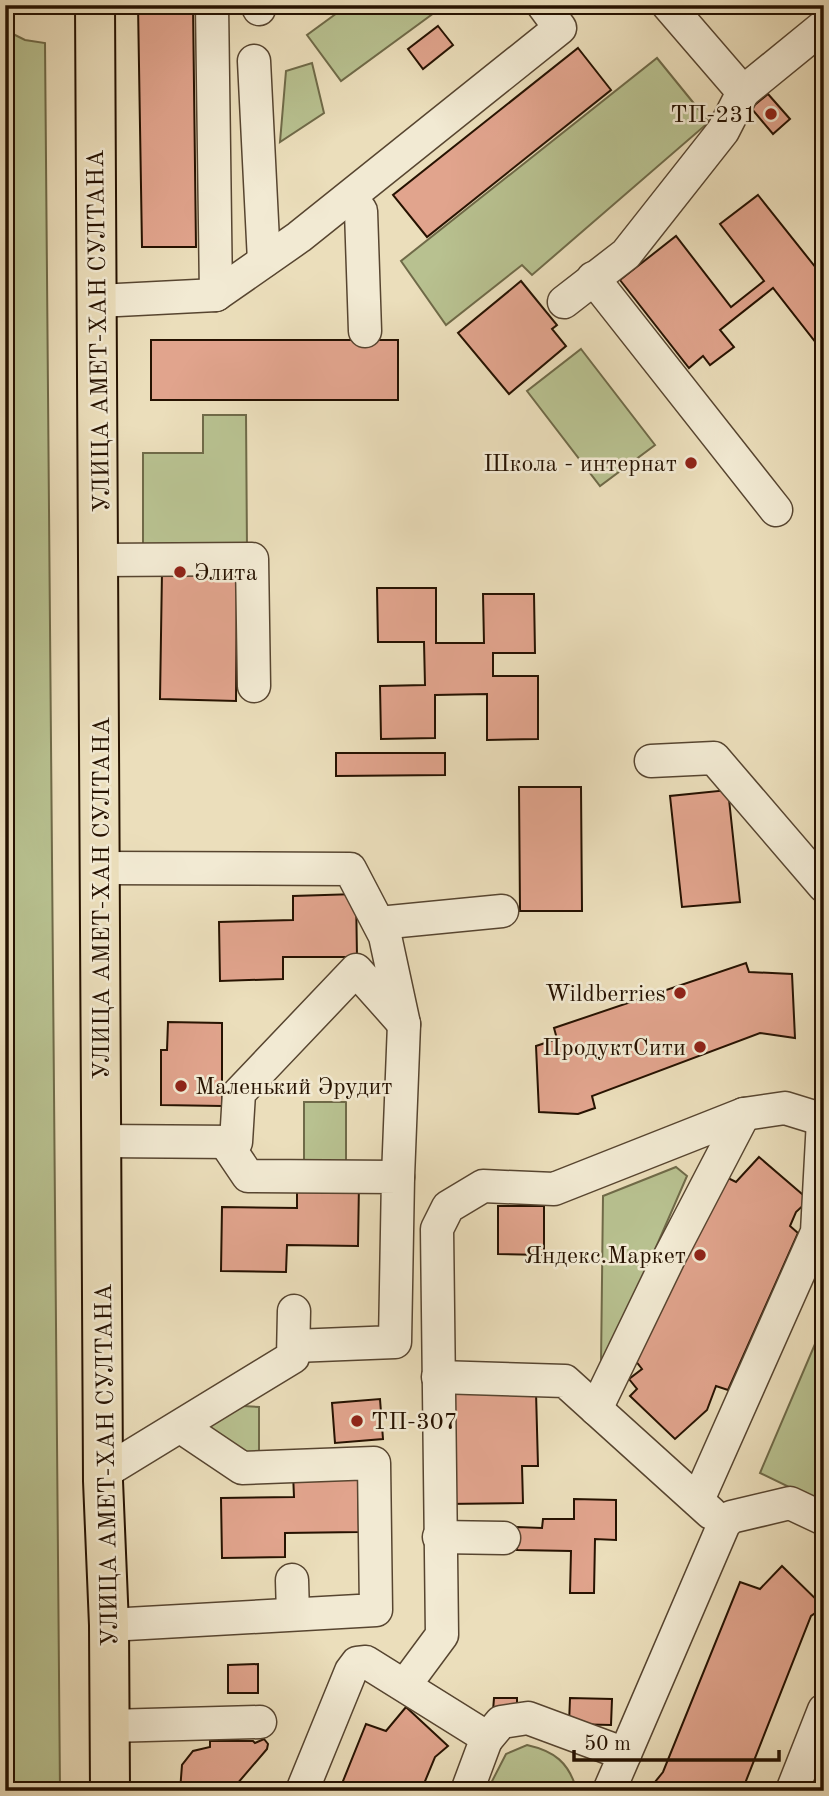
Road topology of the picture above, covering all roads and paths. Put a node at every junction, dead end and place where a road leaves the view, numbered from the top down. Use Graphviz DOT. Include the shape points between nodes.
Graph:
graph roads {
  1 [pos="95,5"];
  2 [pos="212,5"];
  3 [pos="543,5"];
  4 [pos="668,5"];
  5 [pos="824,26"];
  6 [pos="254,61"];
  7 [pos="743,92"];
  8 [pos="351,197"];
  9 [pos="264,261"];
  10 [pos="593,278"];
  11 [pos="216,295"];
  12 [pos="97,301"];
  13 [pos="564,302"];
  14 [pos="365,331"];
  15 [pos="776,510"];
  16 [pos="100,560"];
  17 [pos="254,687"];
  18 [pos="651,761"];
  19 [pos="100,868"];
  20 [pos="824,886"];
  21 [pos="502,911"];
  22 [pos="379,923"];
  23 [pos="404,1024"];
  24 [pos="744,1114"];
  25 [pos="823,1120"];
  26 [pos="102,1141"];
  27 [pos="225,1142"];
  28 [pos="398,1177"];
  29 [pos="294,1311"];
  30 [pos="294,1346"];
  31 [pos="438,1377"];
  32 [pos="596,1409"];
  33 [pos="181,1427"];
  34 [pos="103,1473"];
  35 [pos="698,1500"];
  36 [pos="824,1518"];
  37 [pos="724,1524"];
  38 [pos="439,1537"];
  39 [pos="503,1538"];
  40 [pos="292,1580"];
  41 [pos="293,1615"];
  42 [pos="108,1625"];
  43 [pos="405,1685"];
  44 [pos="824,1710"];
  45 [pos="260,1722"];
  46 [pos="109,1726"];
  47 [pos="486,1740"];
  48 [pos="625,1754"];
  49 [pos="110,1791"];
  50 [pos="302,1791"];
  51 [pos="467,1791"];
  52 [pos="609,1791"];
  53 [pos="792,1791"];
  1 -- 12 [label="main road, УЛИЦА АМЕТ-ХАН СУЛТАНА"];
  2 -- 11 [label="lane"];
  3 -- 8 [label="lane" via="560,28"];
  4 -- 7 [label="lane"];
  5 -- 7 [label="lane"];
  6 -- 9 [label="lane"];
  7 -- 10 [label="lane" via="723,131 626,254"];
  8 -- 9 [label="lane"];
  8 -- 14 [label="lane" via="361,211"];
  9 -- 11 [label="lane"];
  10 -- 13 [label="lane"];
  10 -- 15 [label="lane"];
  11 -- 12 [label="lane"];
  12 -- 16 [label="main road, УЛИЦА АМЕТ-ХАН СУЛТАНА"];
  16 -- 17 [label="lane" via="252,559"];
  16 -- 19 [label="main road, УЛИЦА АМЕТ-ХАН СУЛТАНА"];
  18 -- 20 [label="lane" via="714,758"];
  19 -- 22 [label="lane" via="350,869"];
  19 -- 26 [label="main road, УЛИЦА АМЕТ-ХАН СУЛТАНА"];
  21 -- 22 [label="lane"];
  22 -- 23 [label="lane"];
  23 -- 27 [label="lane" via="356,970 239,1093 236,1142"];
  23 -- 28 [label="lane"];
  24 -- 25 [label="lane" via="785,1108"];
  24 -- 31 [label="lane" via="554,1189 482,1186 448,1207 437,1229"];
  24 -- 32 [label="lane"];
  25 -- 35 [label="lane" via="817,1232"];
  26 -- 27 [label="lane"];
  26 -- 34 [label="main road, УЛИЦА АМЕТ-ХАН СУЛТАНА"];
  27 -- 28 [label="lane" via="248,1176"];
  28 -- 30 [label="lane" via="395,1342"];
  29 -- 30 [label="lane"];
  30 -- 33 [label="lane" via="293,1357"];
  31 -- 32 [label="lane" via="565,1381"];
  31 -- 38 [label="lane"];
  32 -- 35 [label="lane"];
  33 -- 34 [label="lane"];
  33 -- 41 [label="lane" via="242,1468 374,1463 376,1610"];
  34 -- 42 [label="main road, УЛИЦА АМЕТ-ХАН СУЛТАНА"];
  35 -- 37 [label="lane"];
  36 -- 37 [label="lane" via="790,1503 731,1517"];
  37 -- 48 [label="lane"];
  38 -- 39 [label="lane"];
  38 -- 43 [label="lane" via="442,1635"];
  40 -- 41 [label="lane"];
  41 -- 42 [label="lane"];
  42 -- 46 [label="main road, УЛИЦА АМЕТ-ХАН СУЛТАНА"];
  43 -- 47 [label="lane"];
  43 -- 50 [label="lane" via="366,1662 356,1663"];
  44 -- 53 [label="lane"];
  45 -- 46 [label="lane"];
  46 -- 49 [label="main road, УЛИЦА АМЕТ-ХАН СУЛТАНА"];
  47 -- 48 [label="lane" via="501,1722 527,1718"];
  47 -- 51 [label="lane"];
  48 -- 52 [label="lane"];
}
